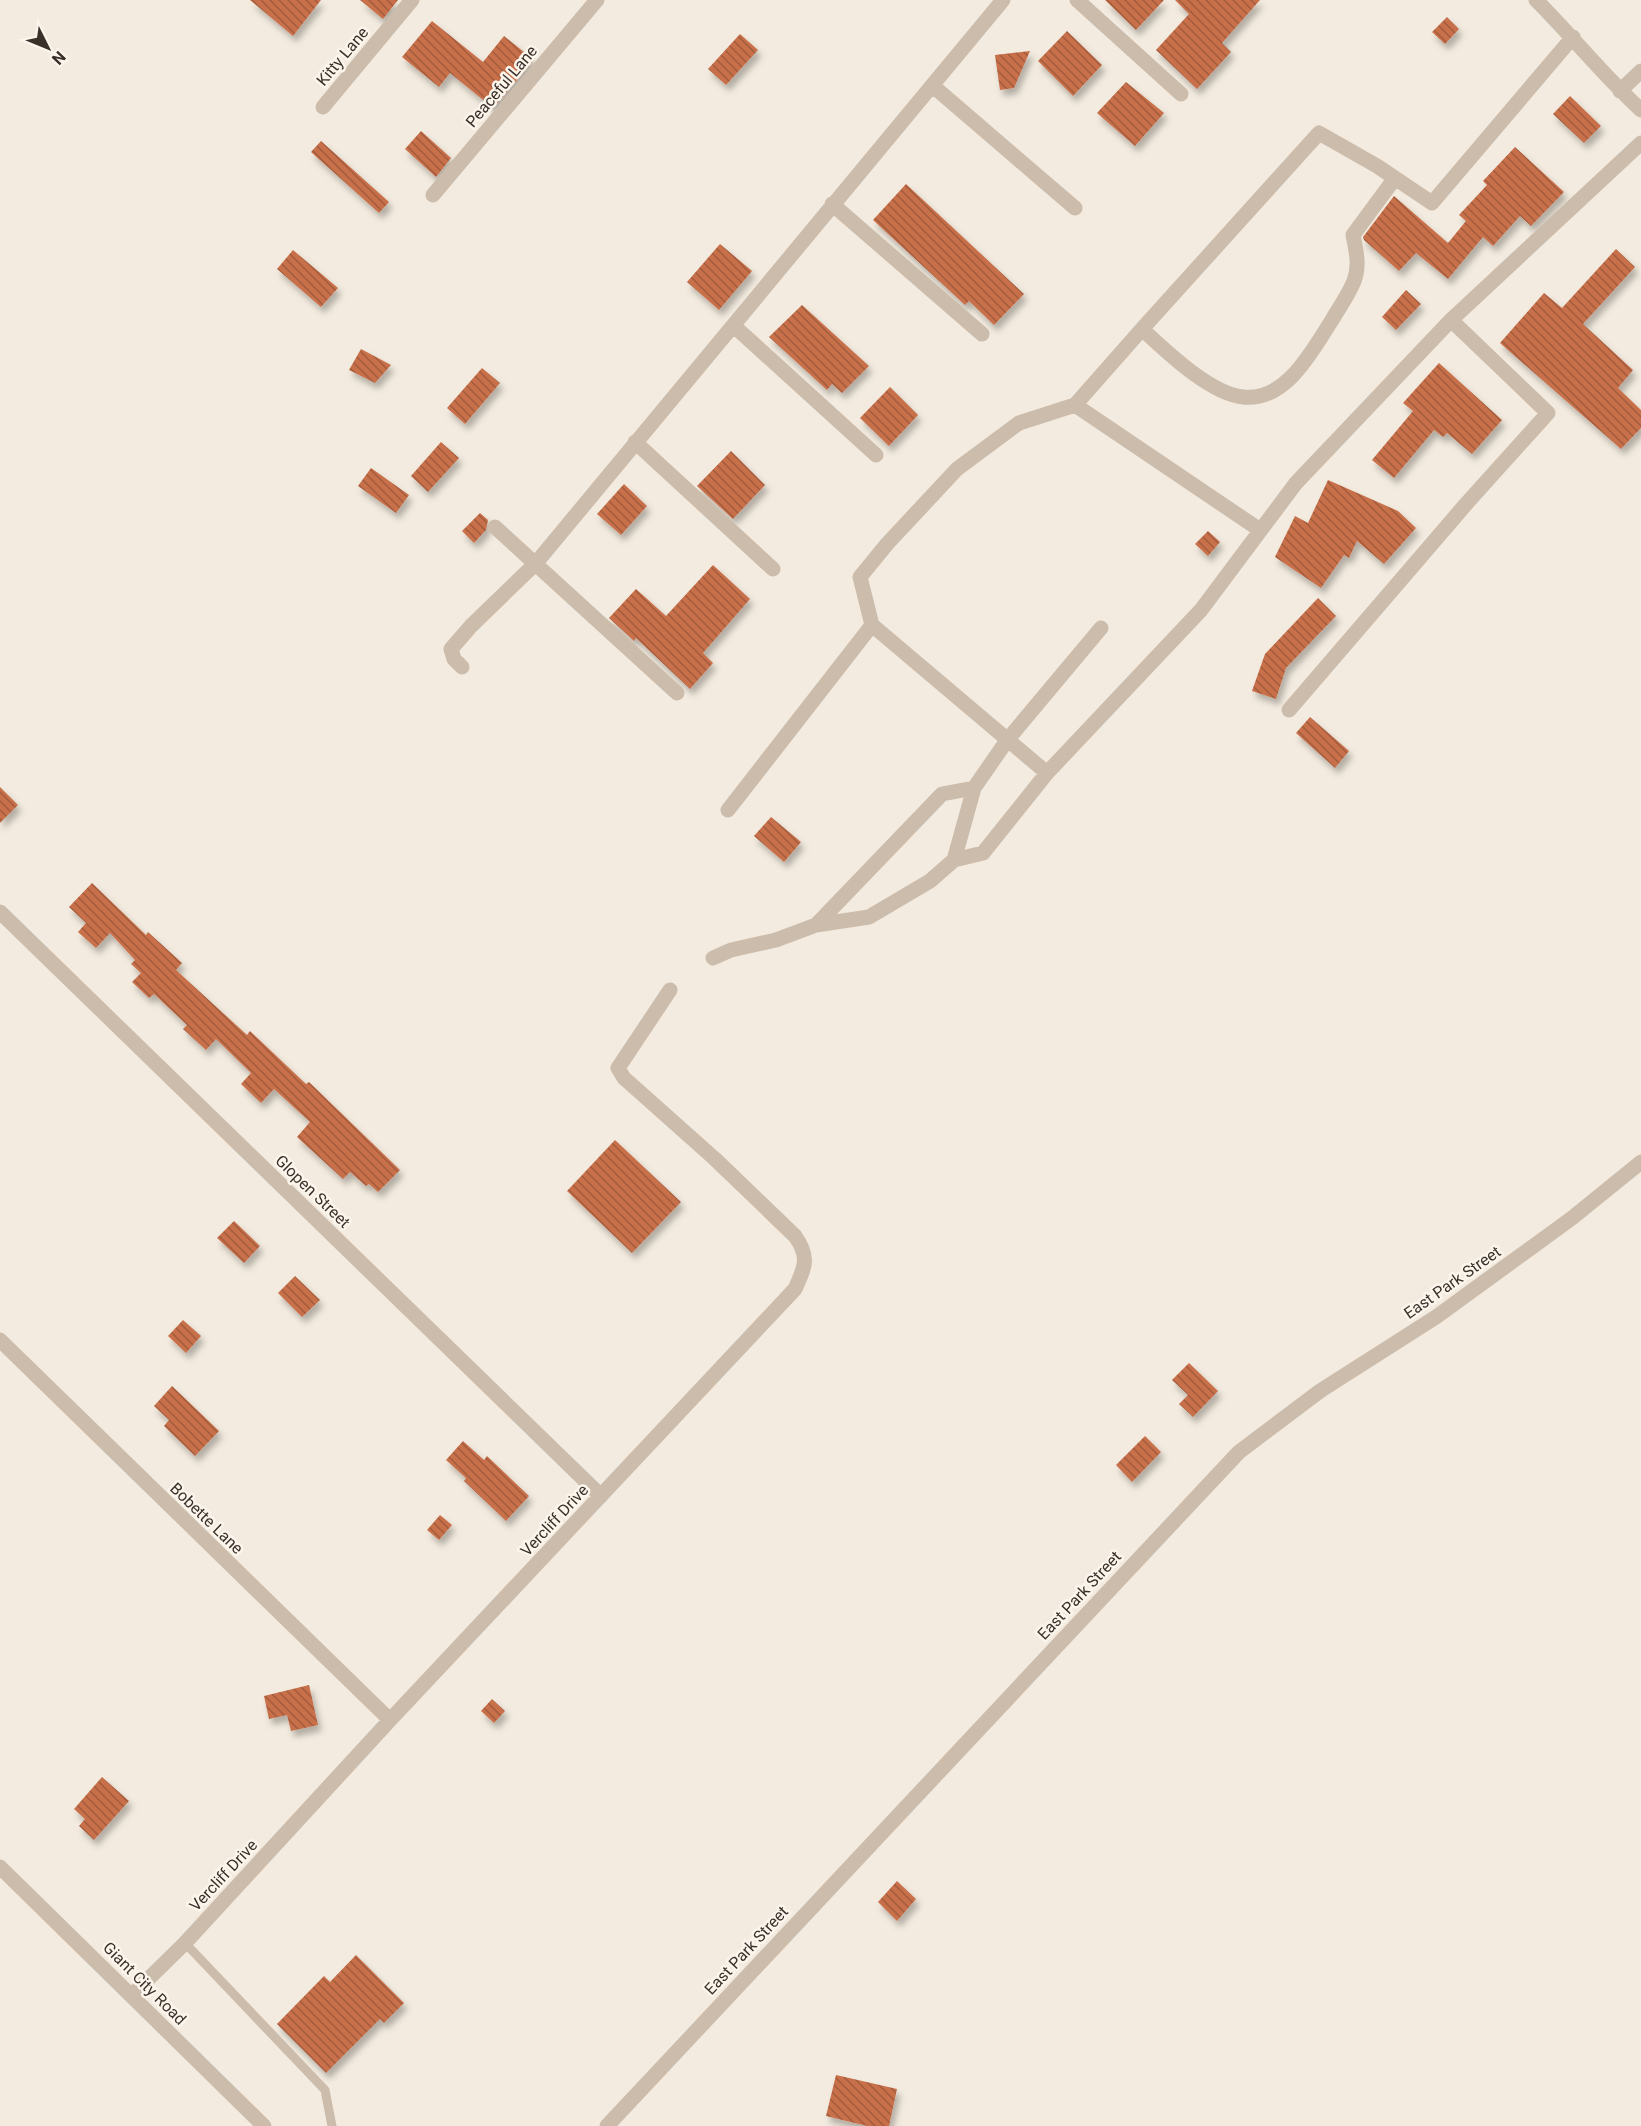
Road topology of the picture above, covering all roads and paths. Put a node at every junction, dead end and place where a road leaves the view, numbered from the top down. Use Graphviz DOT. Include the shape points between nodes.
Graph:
graph roads {
  1 [pos="412,0"];
  2 [pos="597,0"];
  3 [pos="1003,0"];
  4 [pos="1077,0"];
  5 [pos="1536,0"];
  6 [pos="1573,37"];
  7 [pos="1641,71"];
  8 [pos="933,86"];
  9 [pos="1620,91"];
  10 [pos="1181,94"];
  11 [pos="323,107"];
  12 [pos="1641,110"];
  13 [pos="1641,143"];
  14 [pos="1395,178"];
  15 [pos="433,195"];
  16 [pos="832,204"];
  17 [pos="1075,208"];
  18 [pos="1451,320"];
  19 [pos="734,326"];
  20 [pos="1142,329"];
  21 [pos="982,334"];
  22 [pos="1075,405"];
  23 [pos="635,442"];
  24 [pos="876,455"];
  25 [pos="495,527"];
  26 [pos="1260,530"];
  27 [pos="536,563"];
  28 [pos="773,569"];
  29 [pos="872,625"];
  30 [pos="1101,628"];
  31 [pos="462,667"];
  32 [pos="677,693"];
  33 [pos="1289,710"];
  34 [pos="1008,739"];
  35 [pos="1047,773"];
  36 [pos="974,788"];
  37 [pos="728,810"];
  38 [pos="954,860"];
  39 [pos="0,912"];
  40 [pos="816,925"];
  41 [pos="713,958"];
  42 [pos="670,990"];
  43 [pos="1641,1162"];
  44 [pos="0,1340"];
  45 [pos="602,1496"];
  46 [pos="390,1720"];
  47 [pos="0,1867"];
  48 [pos="185,1942"];
  49 [pos="132,1995"];
  50 [pos="264,2126"];
  51 [pos="332,2126"];
  52 [pos="607,2126"];
  1 -- 11 [label="street, Kitty Lane"];
  2 -- 15 [label="street, Peaceful Lane"];
  3 -- 8 [label="street"];
  4 -- 10 [label="street"];
  5 -- 6 [label="street"];
  6 -- 9 [label="street"];
  6 -- 14 [label="street" via="1432,203"];
  7 -- 9 [label="street"];
  8 -- 16 [label="street"];
  8 -- 17 [label="street"];
  9 -- 12 [label="street"];
  13 -- 18 [label="street"];
  14 -- 20 [label="street" via="1319,133"];
  14 -- 20 [label="street" via="1353,235 1358,255 1355,280 1314,348 1294,375 1279,387 1257,398 1240,397 1212,386"];
  16 -- 19 [label="street"];
  16 -- 21 [label="street"];
  18 -- 26 [label="street" via="1296,483"];
  18 -- 33 [label="street" via="1548,413"];
  19 -- 23 [label="street"];
  19 -- 24 [label="street"];
  20 -- 22 [label="street"];
  22 -- 26 [label="street"];
  22 -- 29 [label="street" via="1019,423 957,469 887,544 860,577"];
  23 -- 27 [label="street"];
  23 -- 28 [label="street"];
  25 -- 27 [label="street"];
  26 -- 35 [label="street" via="1201,610"];
  27 -- 31 [label="street" via="451,649 453,659"];
  27 -- 32 [label="street"];
  29 -- 34 [label="street"];
  29 -- 37 [label="street"];
  30 -- 34 [label="street"];
  34 -- 35 [label="street"];
  34 -- 36 [label="street"];
  35 -- 38 [label="street" via="983,853"];
  36 -- 38 [label="street"];
  36 -- 40 [label="street" via="942,794"];
  38 -- 40 [label="street" via="930,881 869,917"];
  39 -- 45 [label="street, Glopen Street"];
  40 -- 41 [label="street"];
  42 -- 45 [label="street, Vercliff Drive" via="618,1068 624,1078 795,1236 804,1249 804,1270 795,1290"];
  43 -- 52 [label="street, East Park Street" via="1446,1310 1320,1391 1239,1452"];
  44 -- 46 [label="street, Bobette Lane"];
  45 -- 46 [label="street, Vercliff Drive"];
  46 -- 48 [label="street, Vercliff Drive"];
  47 -- 49 [label="street, Giant City Road"];
  48 -- 49 [label="street, Vercliff Drive"];
  48 -- 51 [label="lane" via="325,2090"];
  49 -- 50 [label="street, Giant City Road"];
}
